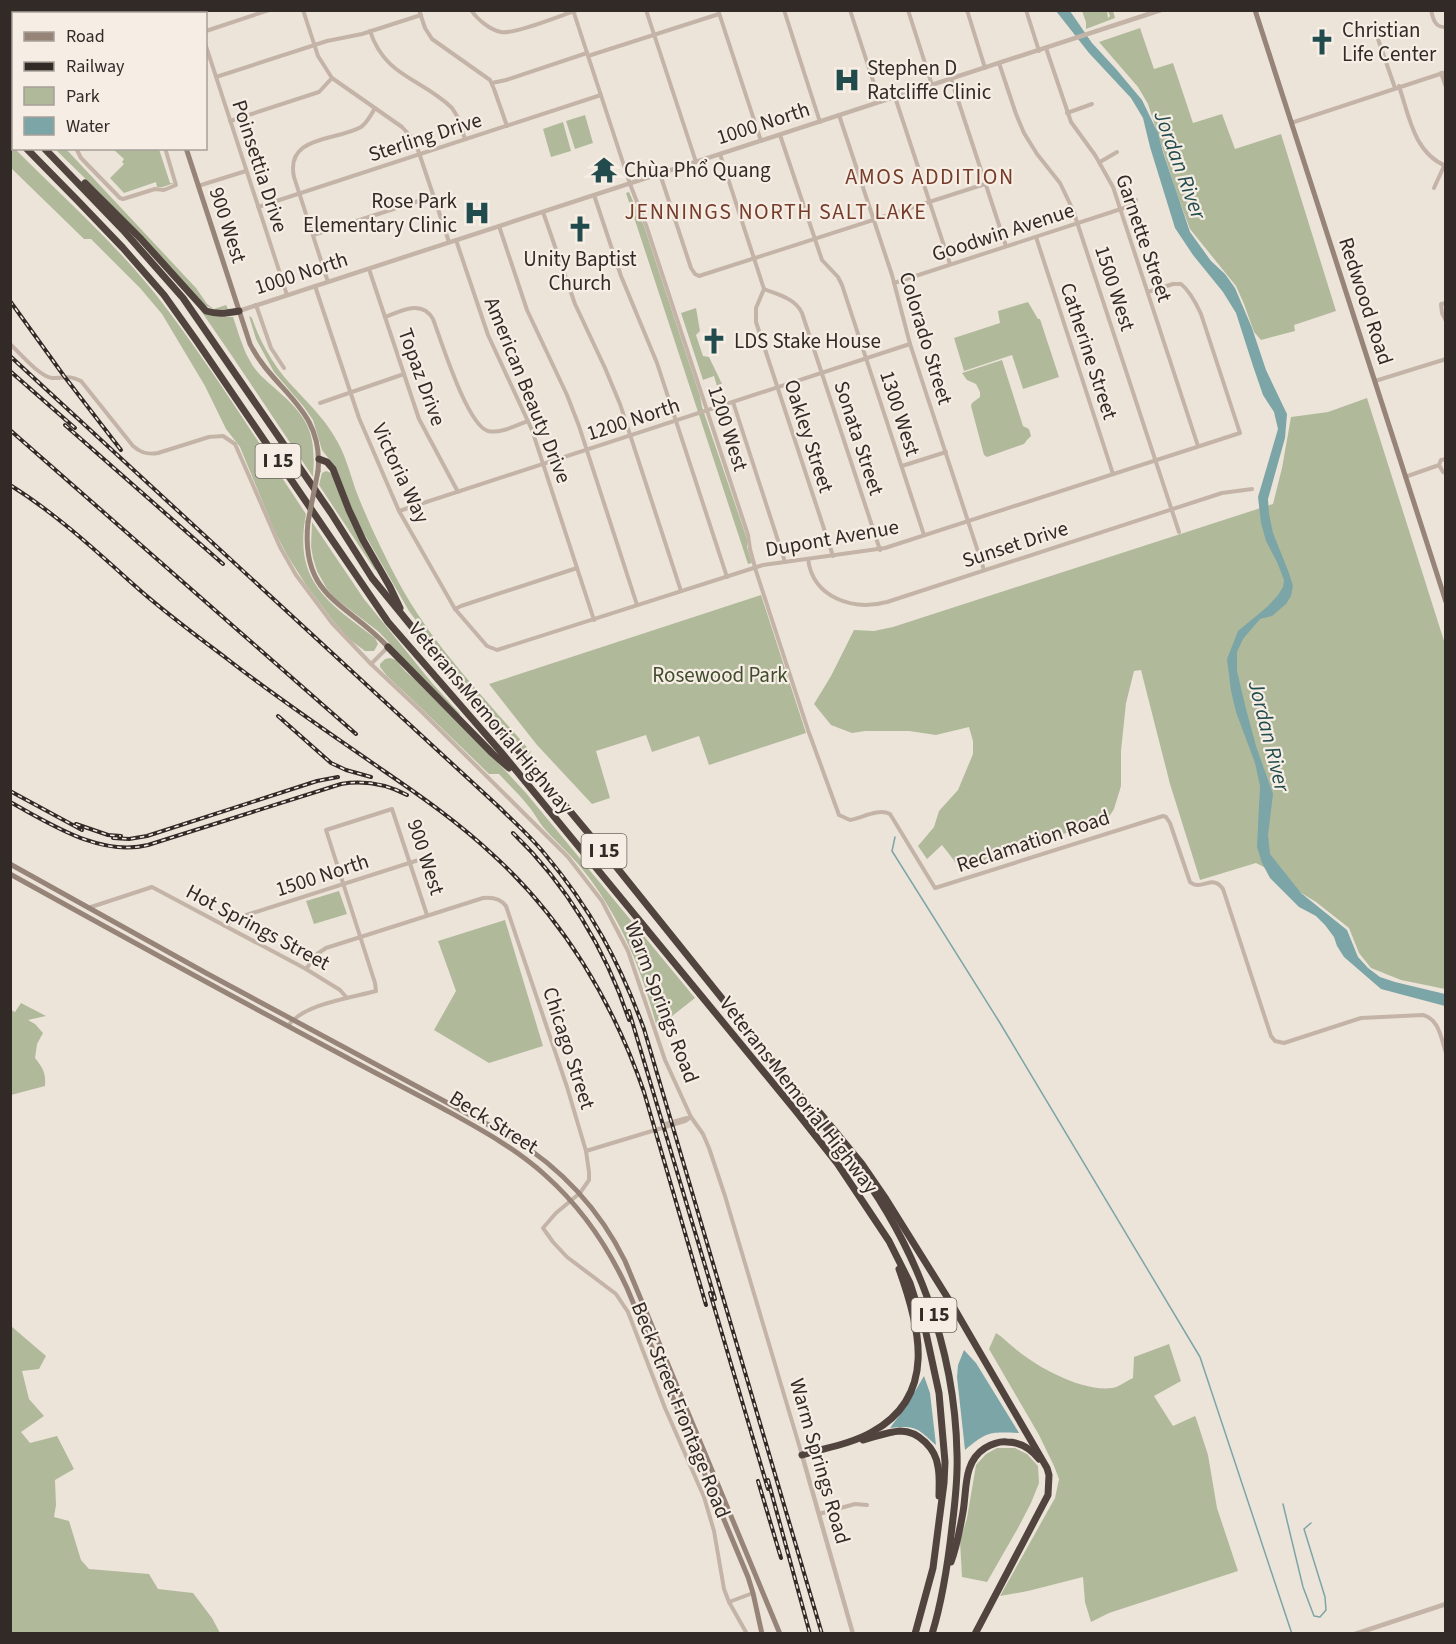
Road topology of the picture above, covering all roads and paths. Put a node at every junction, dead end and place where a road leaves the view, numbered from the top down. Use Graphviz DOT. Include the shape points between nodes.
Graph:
graph roads {
  1 [pos="269,10"];
  2 [pos="303,10"];
  3 [pos="471,10"];
  4 [pos="646,10"];
  5 [pos="784,10"];
  6 [pos="850,10"];
  7 [pos="908,10"];
  8 [pos="967,10"];
  9 [pos="1026,10"];
  10 [pos="1161,10"];
  11 [pos="1255,10"];
  12 [pos="1431,10"];
  13 [pos="575,11"];
  14 [pos="1155,11"];
  15 [pos="719,12"];
  16 [pos="420,13"];
  17 [pos="1443,27"];
  18 [pos="207,31"];
  19 [pos="370,31"];
  20 [pos="655,34"];
  21 [pos="1378,39"];
  22 [pos="314,45"];
  23 [pos="1046,48"];
  24 [pos="207,49"];
  25 [pos="1039,51"];
  26 [pos="588,55"];
  27 [pos="999,63"];
  28 [pos="985,68"];
  29 [pos="1443,72"];
  30 [pos="216,77"];
  31 [pos="332,78"];
  32 [pos="951,79"];
  33 [pos="492,83"];
  34 [pos="932,85"];
  35 [pos="1397,87"];
  36 [pos="1446,87"];
  37 [pos="601,95"];
  38 [pos="895,97"];
  39 [pos="880,102"];
  40 [pos="1092,104"];
  41 [pos="375,108"];
  42 [pos="1067,112"];
  43 [pos="839,115"];
  44 [pos="230,121"];
  45 [pos="820,122"];
  46 [pos="1291,123"];
  47 [pos="507,126"];
  48 [pos="780,135"];
  49 [pos="465,139"];
  50 [pos="761,141"];
  51 [pos="28,150"];
  52 [pos="46,150"];
  53 [pos="77,150"];
  54 [pos="166,150"];
  55 [pos="187,150"];
  56 [pos="1117,152"];
  57 [pos="420,154"];
  58 [pos="720,154"];
  59 [pos="696,162"];
  60 [pos="1100,162"];
  61 [pos="60,163"];
  62 [pos="1445,166"];
  63 [pos="246,171"];
  64 [pos="660,174"];
  65 [pos="630,184"];
  66 [pos="985,184"];
  67 [pos="198,186"];
  68 [pos="1434,188"];
  69 [pos="299,193"];
  70 [pos="594,195"];
  71 [pos="434,196"];
  72 [pos="1136,200"];
  73 [pos="930,202"];
  74 [pos="258,207"];
  75 [pos="1121,209"];
  76 [pos="543,212"];
  77 [pos="874,220"];
  78 [pos="1078,223"];
  79 [pos="499,226"];
  80 [pos="313,235"];
  81 [pos="1036,237"];
  82 [pos="815,239"];
  83 [pos="456,240"];
  84 [pos="449,242"];
  85 [pos="1006,246"];
  86 [pos="754,259"];
  87 [pos="950,264"];
  88 [pos="369,268"];
  89 [pos="328,282"];
  90 [pos="894,283"];
  91 [pos="315,286"];
  92 [pos="764,289"];
  93 [pos="1148,292"];
  94 [pos="287,295"];
  95 [pos="1443,303"];
  96 [pos="256,305"];
  97 [pos="239,311"];
  98 [pos="385,316"];
  99 [pos="1446,321"];
  100 [pos="10,344"];
  101 [pos="910,344"];
  102 [pos="1446,358"];
  103 [pos="867,359"];
  104 [pos="284,368"];
  105 [pos="822,373"];
  106 [pos="404,375"];
  107 [pos="1375,381"];
  108 [pos="777,388"];
  109 [pos="350,392"];
  110 [pos="733,402"];
  111 [pos="320,403"];
  112 [pos="706,411"];
  113 [pos="528,421"];
  114 [pos="675,421"];
  115 [pos="631,436"];
  116 [pos="1198,446"];
  117 [pos="586,450"];
  118 [pos="946,452"];
  119 [pos="319,459"];
  120 [pos="1446,459"];
  121 [pos="1156,460"];
  122 [pos="543,464"];
  123 [pos="1440,465"];
  124 [pos="902,466"];
  125 [pos="1446,473"];
  126 [pos="1113,474"];
  127 [pos="1405,477"];
  128 [pos="1252,489"];
  129 [pos="458,492"];
  130 [pos="1172,509"];
  131 [pos="399,511"];
  132 [pos="968,521"];
  133 [pos="1179,532"];
  134 [pos="924,535"];
  135 [pos="880,550"];
  136 [pos="833,556"];
  137 [pos="808,559"];
  138 [pos="785,562"];
  139 [pos="755,567"];
  140 [pos="577,568"];
  141 [pos="984,570"];
  142 [pos="727,577"];
  143 [pos="681,591"];
  144 [pos="1446,602"];
  145 [pos="638,606"];
  146 [pos="455,609"];
  147 [pos="594,620"];
  148 [pos="406,621"];
  149 [pos="388,647"];
  150 [pos="497,650"];
  151 [pos="370,664"];
  152 [pos="522,779"];
  153 [pos="843,818"];
  154 [pos="431,856"];
  155 [pos="411,863"];
  156 [pos="10,864"];
  157 [pos="10,874"];
  158 [pos="343,884"];
  159 [pos="88,908"];
  160 [pos="427,915"];
  161 [pos="225,926"];
  162 [pos="360,937"];
  163 [pos="306,969"];
  164 [pos="347,998"];
  165 [pos="293,1019"];
  166 [pos="288,1026"];
  167 [pos="1446,1053"];
  168 [pos="793,1088"];
  169 [pos="691,1117"];
  170 [pos="586,1150"];
  171 [pos="580,1193"];
  172 [pos="572,1201"];
  173 [pos="889,1241"];
  174 [pos="802,1457"];
  175 [pos="867,1506"];
  176 [pos="1039,1510"];
  177 [pos="819,1514"];
  178 [pos="933,1568"];
  179 [pos="945,1582"];
  180 [pos="753,1593"];
  181 [pos="729,1602"];
  182 [pos="1446,1604"];
  183 [pos="747,1634"];
  184 [pos="762,1634"];
  185 [pos="780,1634"];
  186 [pos="853,1634"];
  187 [pos="915,1634"];
  188 [pos="932,1634"];
  189 [pos="975,1634"];
  190 [pos="1354,1634"];
  1 -- 18 [label="street"];
  2 -- 22 [label="street"];
  3 -- 13 [label="street" via="477,18 504,32"];
  4 -- 20 [label="street"];
  5 -- 45 [label="street"];
  6 -- 39 [label="street"];
  7 -- 34 [label="street"];
  8 -- 28 [label="street"];
  9 -- 25 [label="street"];
  10 -- 14 [label="street, 1000 North"];
  11 -- 46 [label="main road, Redwood Road"];
  12 -- 17 [label="street" via="1435,23"];
  13 -- 26 [label="street, 1200 West"];
  14 -- 23 [label="street, 1000 North"];
  15 -- 20 [label="street"];
  15 -- 50 [label="street"];
  16 -- 19 [label="street"];
  16 -- 33 [label="street" via="435,42"];
  19 -- 22 [label="street"];
  19 -- 49 [label="street" via="376,48 388,63 452,108"];
  20 -- 26 [label="street"];
  20 -- 59 [label="street"];
  21 -- 35 [label="street"];
  22 -- 30 [label="street"];
  22 -- 31 [label="street"];
  23 -- 25 [label="street, 1000 North"];
  23 -- 42 [label="street, Garnette Street"];
  24 -- 30 [label="street, Poinsettia Drive"];
  25 -- 27 [label="street, 1000 North"];
  26 -- 33 [label="street"];
  26 -- 37 [label="street, 1200 West"];
  27 -- 28 [label="street, 1000 North"];
  27 -- 78 [label="street, 1500 West" via="1024,133 1060,183"];
  28 -- 32 [label="street, 1000 North"];
  29 -- 35 [label="street"];
  29 -- 36 [label="street"];
  30 -- 44 [label="street, Poinsettia Drive"];
  31 -- 41 [label="street"];
  31 -- 44 [label="street" via="319,92"];
  32 -- 34 [label="street, 1000 North"];
  32 -- 66 [label="street"];
  33 -- 47 [label="street"];
  34 -- 38 [label="street, 1000 North"];
  35 -- 46 [label="street"];
  35 -- 62 [label="street" via="1419,144"];
  37 -- 47 [label="street, Sterling Drive"];
  37 -- 65 [label="street, 1200 West"];
  38 -- 39 [label="street, 1000 North"];
  38 -- 73 [label="street"];
  39 -- 43 [label="street, 1000 North"];
  40 -- 42 [label="street"];
  41 -- 57 [label="street" via="409,133"];
  41 -- 69 [label="street" via="361,126 301,150 293,170"];
  42 -- 60 [label="street, Garnette Street"];
  43 -- 45 [label="street, 1000 North"];
  43 -- 77 [label="street, Colorado Street"];
  44 -- 63 [label="street, Poinsettia Drive"];
  45 -- 48 [label="street, 1000 North"];
  46 -- 107 [label="main road, Redwood Road"];
  47 -- 49 [label="street, Sterling Drive"];
  48 -- 50 [label="street, 1000 North"];
  48 -- 82 [label="street, 1300 West"];
  49 -- 57 [label="street, Sterling Drive"];
  50 -- 58 [label="street, 1000 North"];
  51 -- 152 [label="highway, Veterans Memorial Highway / I 15" via="164,295 388,622"];
  52 -- 61 [label="highway, Veterans Memorial Highway / I 15"];
  53 -- 54 [label="street" via="123,200 176,185"];
  55 -- 67 [label="main road, 900 West"];
  56 -- 60 [label="street"];
  57 -- 69 [label="street, Sterling Drive"];
  57 -- 71 [label="street"];
  58 -- 59 [label="street, 1000 North"];
  58 -- 86 [label="street"];
  59 -- 64 [label="street, 1000 North"];
  60 -- 75 [label="street, Garnette Street"];
  61 -- 97 [label="highway" via="126,224 206,311"];
  61 -- 148 [label="highway, Veterans Memorial Highway / I 15" via="183,298 372,578"];
  62 -- 68 [label="street"];
  63 -- 67 [label="street"];
  63 -- 74 [label="street, Poinsettia Drive"];
  64 -- 65 [label="street, 1000 North"];
  64 -- 86 [label="street" via="695,274 702,276"];
  65 -- 70 [label="street, 1000 North"];
  65 -- 112 [label="street, 1200 West"];
  66 -- 73 [label="street"];
  66 -- 85 [label="street"];
  67 -- 97 [label="main road, 900 West"];
  69 -- 74 [label="street, Sterling Drive"];
  69 -- 80 [label="street"];
  70 -- 76 [label="street, 1000 North"];
  70 -- 114 [label="street"];
  71 -- 80 [label="street"];
  71 -- 84 [label="street"];
  72 -- 75 [label="street, Goodwin Avenue"];
  73 -- 77 [label="street"];
  73 -- 87 [label="street"];
  74 -- 94 [label="street, Poinsettia Drive"];
  75 -- 78 [label="street, Goodwin Avenue"];
  75 -- 93 [label="street, Garnette Street"];
  76 -- 79 [label="street, 1000 North"];
  76 -- 115 [label="street" via="574,304 614,389"];
  77 -- 82 [label="street"];
  77 -- 90 [label="street, Colorado Street"];
  78 -- 81 [label="street, Goodwin Avenue"];
  78 -- 121 [label="street, 1500 West"];
  79 -- 83 [label="street, 1000 North"];
  79 -- 117 [label="street" via="527,310 567,395"];
  80 -- 89 [label="street"];
  81 -- 85 [label="street, Goodwin Avenue"];
  81 -- 126 [label="street, Catherine Street"];
  82 -- 86 [label="street"];
  82 -- 103 [label="street, 1300 West" via="823,261 842,285"];
  83 -- 84 [label="street, 1000 North"];
  83 -- 113 [label="street, American Beauty Drive" via="485,328"];
  84 -- 88 [label="street, 1000 North"];
  85 -- 87 [label="street, Goodwin Avenue"];
  86 -- 92 [label="street"];
  87 -- 90 [label="street, Goodwin Avenue"];
  88 -- 89 [label="street, 1000 North"];
  88 -- 98 [label="street, Topaz Drive"];
  89 -- 91 [label="street, 1000 North"];
  90 -- 101 [label="street, Colorado Street"];
  91 -- 94 [label="street, 1000 North"];
  91 -- 109 [label="street, Victoria Way"];
  92 -- 105 [label="street, Sonata Street" via="800,308"];
  92 -- 108 [label="street, Oakley Street" via="755,318"];
  93 -- 116 [label="street, Garnette Street"];
  93 -- 116 [label="street, Dupont Avenue" via="1181,284 1193,298 1240,433"];
  94 -- 96 [label="street, 1000 North"];
  95 -- 99 [label="street"];
  96 -- 97 [label="street, 1000 North"];
  96 -- 104 [label="street" via="271,348"];
  97 -- 119 [label="main road, 900 West" via="258,358 304,412 315,435"];
  98 -- 106 [label="street, Topaz Drive"];
  98 -- 113 [label="street" via="415,307 430,313 452,372 481,428 496,431"];
  100 -- 151 [label="street, Warm Springs Road" via="46,376 68,376 81,381 133,446 143,452 158,453 209,436 232,441 296,575 332,623"];
  101 -- 103 [label="street, 1200 North"];
  101 -- 118 [label="street, Colorado Street"];
  102 -- 107 [label="street"];
  103 -- 105 [label="street, 1200 North"];
  103 -- 124 [label="street, 1300 West"];
  105 -- 108 [label="street, 1200 North"];
  105 -- 135 [label="street, Sonata Street"];
  106 -- 109 [label="street"];
  106 -- 129 [label="street, Topaz Drive" via="422,426"];
  107 -- 127 [label="main road, Redwood Road"];
  108 -- 110 [label="street, 1200 North"];
  108 -- 136 [label="street, Oakley Street"];
  109 -- 111 [label="street"];
  109 -- 131 [label="street, Victoria Way"];
  110 -- 112 [label="street, 1200 North"];
  110 -- 138 [label="street"];
  112 -- 114 [label="street, 1200 North"];
  112 -- 139 [label="street, 1200 West"];
  113 -- 122 [label="street, American Beauty Drive"];
  114 -- 115 [label="street, 1200 North"];
  114 -- 142 [label="street"];
  115 -- 117 [label="street, 1200 North"];
  115 -- 143 [label="street"];
  116 -- 121 [label="street, Dupont Avenue"];
  117 -- 122 [label="street, 1200 North"];
  117 -- 145 [label="street"];
  118 -- 124 [label="street"];
  118 -- 132 [label="street, Colorado Street"];
  119 -- 148 [label="highway" via="333,469 363,540"];
  119 -- 149 [label="main road, 900 West, bridge" via="308,522 309,558 318,582 334,602"];
  120 -- 123 [label="street"];
  121 -- 126 [label="street, Dupont Avenue"];
  121 -- 130 [label="street, 1500 West"];
  122 -- 129 [label="street, 1200 North"];
  122 -- 140 [label="street, American Beauty Drive"];
  123 -- 125 [label="street"];
  123 -- 127 [label="street"];
  124 -- 134 [label="street, 1300 West"];
  126 -- 132 [label="street, Dupont Avenue"];
  127 -- 144 [label="main road, Redwood Road"];
  128 -- 130 [label="street, Sunset Drive" via="1228,491"];
  129 -- 131 [label="street, 1200 North"];
  130 -- 133 [label="street, 1500 West"];
  130 -- 141 [label="street, Sunset Drive"];
  131 -- 146 [label="street, Victoria Way"];
  132 -- 134 [label="street, Dupont Avenue"];
  132 -- 141 [label="street, Colorado Street"];
  134 -- 135 [label="street, Dupont Avenue"];
  135 -- 136 [label="street, Dupont Avenue"];
  136 -- 137 [label="street, Dupont Avenue"];
  137 -- 138 [label="street, Dupont Avenue"];
  137 -- 141 [label="street, Sunset Drive" via="812,574 824,590 839,600 863,605 887,602"];
  138 -- 139 [label="street, Dupont Avenue"];
  139 -- 142 [label="street, Dupont Avenue"];
  139 -- 153 [label="street, 1200 West" via="837,813"];
  140 -- 146 [label="street"];
  140 -- 147 [label="street, American Beauty Drive"];
  142 -- 143 [label="street, Dupont Avenue"];
  143 -- 145 [label="street, Dupont Avenue"];
  145 -- 147 [label="street, Dupont Avenue"];
  146 -- 150 [label="street, Victoria Way" via="487,646"];
  147 -- 150 [label="street, Dupont Avenue"];
  148 -- 168 [label="highway, Veterans Memorial Highway / I 15" via="614,864"];
  149 -- 151 [label="street"];
  149 -- 152 [label="highway"];
  151 -- 169 [label="street, Warm Springs Road" via="568,857 603,901 628,951 664,1059"];
  152 -- 173 [label="highway, Veterans Memorial Highway / I 15" via="795,1110 837,1163"];
  153 -- 167 [label="street, Reclamation Road" via="890,814 935,888 1166,817 1190,882 1197,886 1216,882 1223,889 1275,1041 1284,1042 1354,1019 1423,1015 1433,1020"];
  154 -- 155 [label="street, 1500 North"];
  155 -- 158 [label="street, 1500 North"];
  155 -- 158 [label="street, 900 West" via="392,809 326,830"];
  155 -- 160 [label="street, 900 West"];
  156 -- 159 [label="main road, Beck Street"];
  157 -- 166 [label="main road, Beck Street"];
  158 -- 161 [label="street, 1500 North" via="234,919"];
  158 -- 162 [label="street"];
  159 -- 161 [label="street, Hot Springs Street" via="152,887"];
  159 -- 165 [label="main road, Beck Street"];
  160 -- 162 [label="street"];
  160 -- 170 [label="street, Chicago Street" via="483,898 502,902"];
  161 -- 163 [label="street, Hot Springs Street"];
  162 -- 163 [label="street" via="321,951"];
  162 -- 164 [label="street" via="376,991"];
  163 -- 164 [label="street, Hot Springs Street"];
  164 -- 165 [label="street"];
  165 -- 166 [label="street"];
  165 -- 171 [label="main road, Beck Street" via="511,1137 543,1158"];
  166 -- 172 [label="main road, Beck Street" via="499,1140 540,1170"];
  168 -- 176 [label="highway" via="812,1104 872,1177 1044,1460 1049,1487"];
  168 -- 179 [label="highway, Veterans Memorial Highway / I 15" via="876,1195 908,1249 930,1303 950,1384 957,1453"];
  169 -- 170 [label="street"];
  169 -- 174 [label="street, Warm Springs Road" via="703,1134 720,1180"];
  170 -- 171 [label="street, Chicago Street" via="589,1180"];
  171 -- 172 [label="street, Chicago Street"];
  171 -- 185 [label="main road, Beck Street" via="610,1234 628,1268"];
  172 -- 180 [label="main road, Beck Street" via="604,1245 627,1288"];
  172 -- 181 [label="street, Beck Street Frontage Road" via="543,1228 567,1257 616,1294 628,1312 708,1507"];
  173 -- 174 [label="highway" via="916,1328 920,1351 917,1378 906,1401 871,1433"];
  173 -- 178 [label="highway, Veterans Memorial Highway / I 15" via="910,1283 939,1393 945,1462"];
  174 -- 177 [label="street, Warm Springs Road"];
  174 -- 178 [label="highway" via="901,1431 928,1445 938,1467"];
  175 -- 177 [label="street" via="855,1504"];
  176 -- 179 [label="highway" via="1047,1480 1034,1453 1020,1444 1004,1442 979,1452 969,1468 958,1538"];
  176 -- 189 [label="highway"];
  177 -- 186 [label="street, Warm Springs Road"];
  178 -- 187 [label="highway, Veterans Memorial Highway / I 15"];
  179 -- 188 [label="highway, Veterans Memorial Highway / I 15"];
  180 -- 181 [label="street"];
  180 -- 184 [label="main road, Beck Street"];
  181 -- 183 [label="street, Beck Street Frontage Road"];
  182 -- 190 [label="street"];
}
